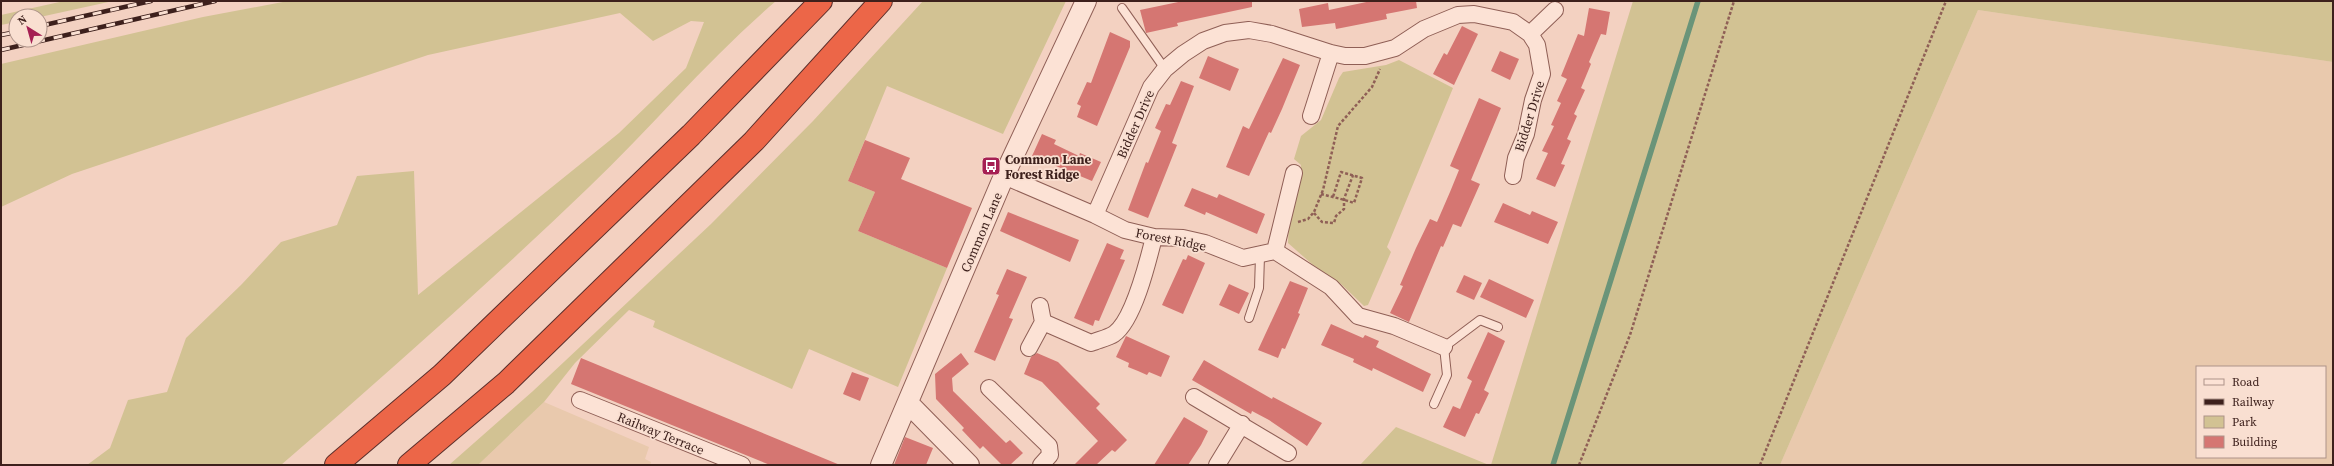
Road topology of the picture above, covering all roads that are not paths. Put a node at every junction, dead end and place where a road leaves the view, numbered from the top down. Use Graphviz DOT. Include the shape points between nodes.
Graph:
graph roads {
  1 [pos="820,1"];
  2 [pos="881,1"];
  3 [pos="1086,1"];
  4 [pos="1122,8"];
  5 [pos="1555,10"];
  6 [pos="1530,34"];
  7 [pos="1331,53"];
  8 [pos="1165,69"];
  9 [pos="1311,116"];
  10 [pos="1294,173"];
  11 [pos="1004,176"];
  12 [pos="1513,176"];
  13 [pos="1096,215"];
  14 [pos="1154,237"];
  15 [pos="1268,253"];
  16 [pos="1040,306"];
  17 [pos="1249,318"];
  18 [pos="1043,322"];
  19 [pos="1498,328"];
  20 [pos="1444,347"];
  21 [pos="1029,348"];
  22 [pos="989,388"];
  23 [pos="1194,397"];
  24 [pos="580,400"];
  25 [pos="908,403"];
  26 [pos="1434,404"];
  27 [pos="1242,424"];
  28 [pos="1288,453"];
  29 [pos="336,465"];
  30 [pos="409,465"];
  31 [pos="742,465"];
  32 [pos="881,465"];
  33 [pos="969,465"];
  34 [pos="1041,465"];
  35 [pos="1217,465"];
  1 -- 29 [label="highway" via="691,135 442,375"];
  2 -- 30 [label="highway" via="754,141 506,384"];
  3 -- 11 [label="street, Common Lane"];
  4 -- 8 [label="lane"];
  5 -- 6 [label="street"];
  6 -- 7 [label="street, Bidder Drive" via="1513,22 1474,14 1458,15 1440,21 1395,48 1378,54 1345,56"];
  6 -- 12 [label="street, Bidder Drive" via="1536,44 1542,74 1526,134 1516,158"];
  7 -- 8 [label="street, Bidder Drive" via="1272,34 1249,30 1225,33 1203,41"];
  7 -- 9 [label="street"];
  8 -- 13 [label="street, Bidder Drive" via="1151,87"];
  10 -- 15 [label="street" via="1282,221"];
  11 -- 13 [label="street, Forest Ridge"];
  11 -- 25 [label="street, Common Lane"];
  13 -- 14 [label="street, Forest Ridge" via="1125,230"];
  14 -- 15 [label="street, Forest Ridge" via="1183,238 1205,243 1243,258"];
  14 -- 18 [label="street" via="1134,302 1114,334 1090,343"];
  15 -- 17 [label="lane" via="1260,288"];
  15 -- 20 [label="street" via="1331,287 1358,316 1394,326"];
  16 -- 18 [label="street"];
  18 -- 21 [label="street"];
  19 -- 20 [label="lane" via="1480,320"];
  20 -- 26 [label="lane" via="1447,375"];
  22 -- 34 [label="street" via="1049,446 1050,455"];
  23 -- 27 [label="street"];
  24 -- 31 [label="street, Railway Terrace"];
  25 -- 32 [label="street, Common Lane"];
  25 -- 33 [label="street"];
  27 -- 28 [label="street"];
  27 -- 35 [label="street"];
}
